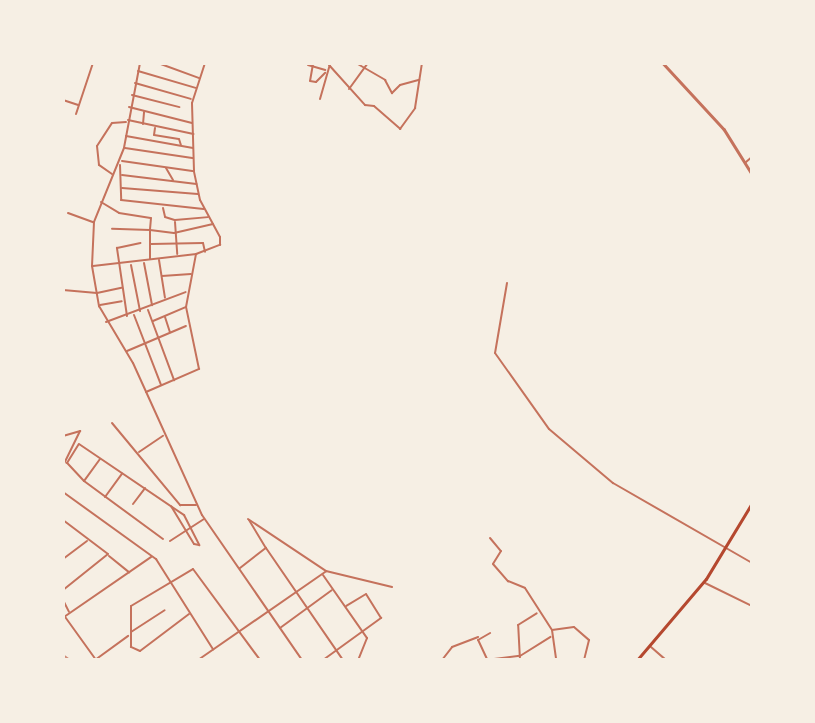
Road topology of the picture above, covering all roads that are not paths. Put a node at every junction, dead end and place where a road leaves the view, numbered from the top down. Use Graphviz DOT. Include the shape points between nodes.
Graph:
graph roads {
  1 [pos="93,63"];
  2 [pos="139,63"];
  3 [pos="158,63"];
  4 [pos="205,63"];
  5 [pos="213,63"];
  6 [pos="223,63"];
  7 [pos="356,63"];
  8 [pos="368,63"];
  9 [pos="422,63"];
  10 [pos="663,63"];
  11 [pos="313,64"];
  12 [pos="329,64"];
  13 [pos="308,65"];
  14 [pos="362,69"];
  15 [pos="137,70"];
  16 [pos="325,72"];
  17 [pos="200,78"];
  18 [pos="420,80"];
  19 [pos="134,82"];
  20 [pos="196,88"];
  21 [pos="349,90"];
  22 [pos="131,95"];
  23 [pos="192,99"];
  24 [pos="320,99"];
  25 [pos="63,100"];
  26 [pos="79,105"];
  27 [pos="128,107"];
  28 [pos="178,107"];
  29 [pos="144,112"];
  30 [pos="76,114"];
  31 [pos="127,121"];
  32 [pos="193,123"];
  33 [pos="143,125"];
  34 [pos="155,128"];
  35 [pos="194,134"];
  36 [pos="125,136"];
  37 [pos="181,146"];
  38 [pos="124,148"];
  39 [pos="194,148"];
  40 [pos="752,157"];
  41 [pos="194,158"];
  42 [pos="120,162"];
  43 [pos="746,162"];
  44 [pos="166,168"];
  45 [pos="194,171"];
  46 [pos="121,174"];
  47 [pos="752,174"];
  48 [pos="113,175"];
  49 [pos="173,181"];
  50 [pos="196,184"];
  51 [pos="121,188"];
  52 [pos="198,194"];
  53 [pos="100,202"];
  54 [pos="163,207"];
  55 [pos="204,209"];
  56 [pos="68,213"];
  57 [pos="209,217"];
  58 [pos="175,220"];
  59 [pos="94,222"];
  60 [pos="213,224"];
  61 [pos="112,229"];
  62 [pos="150,230"];
  63 [pos="174,233"];
  64 [pos="140,243"];
  65 [pos="150,244"];
  66 [pos="176,244"];
  67 [pos="205,253"];
  68 [pos="196,254"];
  69 [pos="177,255"];
  70 [pos="150,260"];
  71 [pos="159,260"];
  72 [pos="144,261"];
  73 [pos="131,263"];
  74 [pos="118,265"];
  75 [pos="92,266"];
  76 [pos="191,274"];
  77 [pos="160,276"];
  78 [pos="507,283"];
  79 [pos="122,288"];
  80 [pos="63,289"];
  81 [pos="187,292"];
  82 [pos="97,293"];
  83 [pos="165,299"];
  84 [pos="124,300"];
  85 [pos="99,306"];
  86 [pos="152,306"];
  87 [pos="186,307"];
  88 [pos="147,309"];
  89 [pos="140,312"];
  90 [pos="133,314"];
  91 [pos="127,316"];
  92 [pos="165,316"];
  93 [pos="152,321"];
  94 [pos="106,323"];
  95 [pos="187,326"];
  96 [pos="171,333"];
  97 [pos="158,338"];
  98 [pos="145,343"];
  99 [pos="126,352"];
  100 [pos="174,380"];
  101 [pos="161,385"];
  102 [pos="145,392"];
  103 [pos="112,423"];
  104 [pos="164,435"];
  105 [pos="63,436"];
  106 [pos="137,453"];
  107 [pos="100,458"];
  108 [pos="63,466"];
  109 [pos="122,473"];
  110 [pos="84,481"];
  111 [pos="145,488"];
  112 [pos="63,492"];
  113 [pos="105,497"];
  114 [pos="752,503"];
  115 [pos="132,504"];
  116 [pos="197,505"];
  117 [pos="170,506"];
  118 [pos="205,519"];
  119 [pos="63,520"];
  120 [pos="192,527"];
  121 [pos="185,532"];
  122 [pos="490,538"];
  123 [pos="163,539"];
  124 [pos="89,540"];
  125 [pos="170,541"];
  126 [pos="266,548"];
  127 [pos="726,549"];
  128 [pos="108,555"];
  129 [pos="152,556"];
  130 [pos="63,559"];
  131 [pos="752,562"];
  132 [pos="239,568"];
  133 [pos="326,571"];
  134 [pos="129,572"];
  135 [pos="322,574"];
  136 [pos="704,582"];
  137 [pos="169,584"];
  138 [pos="392,587"];
  139 [pos="334,589"];
  140 [pos="63,590"];
  141 [pos="295,592"];
  142 [pos="63,600"];
  143 [pos="346,606"];
  144 [pos="752,606"];
  145 [pos="307,609"];
  146 [pos="164,610"];
  147 [pos="268,610"];
  148 [pos="537,612"];
  149 [pos="70,614"];
  150 [pos="189,614"];
  151 [pos="64,615"];
  152 [pos="279,628"];
  153 [pos="552,630"];
  154 [pos="240,631"];
  155 [pos="363,633"];
  156 [pos="490,633"];
  157 [pos="129,634"];
  158 [pos="552,636"];
  159 [pos="478,637"];
  160 [pos="650,646"];
  161 [pos="213,649"];
  162 [pos="336,651"];
  163 [pos="520,658"];
  164 [pos="95,660"];
  165 [pos="198,660"];
  166 [pos="260,660"];
  167 [pos="302,660"];
  168 [pos="323,660"];
  169 [pos="343,660"];
  170 [pos="358,660"];
  171 [pos="442,660"];
  172 [pos="487,660"];
  173 [pos="556,660"];
  174 [pos="584,660"];
  175 [pos="637,660"];
  176 [pos="666,660"];
  1 -- 26 [label="street"];
  2 -- 15 [label="street"];
  3 -- 17 [label="street"];
  4 -- 17 [label="street"];
  5 -- 6 [label="street"];
  7 -- 14 [label="street"];
  8 -- 14 [label="street"];
  9 -- 18 [label="street"];
  10 -- 43 [label="street" via="724,129"];
  11 -- 13 [label="street"];
  11 -- 16 [label="street"];
  11 -- 16 [label="street" via="310,81 316,82"];
  12 -- 16 [label="street"];
  12 -- 21 [label="street"];
  14 -- 18 [label="street" via="385,80 393,93 400,85"];
  14 -- 21 [label="street"];
  15 -- 19 [label="street"];
  15 -- 20 [label="street"];
  16 -- 24 [label="street"];
  17 -- 20 [label="street"];
  18 -- 21 [label="street" via="415,108 404,129"];
  19 -- 22 [label="street"];
  19 -- 23 [label="street"];
  20 -- 23 [label="street"];
  22 -- 27 [label="street"];
  22 -- 28 [label="street"];
  23 -- 32 [label="street"];
  25 -- 26 [label="street"];
  26 -- 30 [label="street"];
  27 -- 29 [label="street"];
  27 -- 31 [label="street"];
  29 -- 32 [label="street"];
  29 -- 33 [label="street"];
  31 -- 33 [label="street"];
  31 -- 36 [label="street"];
  31 -- 48 [label="street" via="113,122 97,146 99,165"];
  32 -- 35 [label="street"];
  33 -- 34 [label="street"];
  34 -- 35 [label="street"];
  34 -- 37 [label="street" via="154,135 179,139"];
  35 -- 39 [label="street"];
  36 -- 37 [label="street"];
  36 -- 38 [label="street"];
  37 -- 39 [label="street"];
  38 -- 41 [label="street"];
  38 -- 42 [label="street"];
  39 -- 41 [label="street"];
  40 -- 43 [label="street"];
  41 -- 45 [label="street"];
  42 -- 44 [label="street"];
  42 -- 46 [label="street"];
  42 -- 48 [label="street"];
  43 -- 47 [label="street"];
  44 -- 45 [label="street"];
  44 -- 49 [label="street"];
  45 -- 50 [label="street"];
  46 -- 49 [label="street"];
  46 -- 51 [label="street"];
  48 -- 53 [label="street"];
  49 -- 50 [label="street"];
  50 -- 52 [label="street"];
  51 -- 52 [label="street"];
  51 -- 54 [label="street" via="121,200"];
  52 -- 55 [label="street"];
  53 -- 59 [label="street"];
  53 -- 62 [label="street" via="119,213 150,216"];
  54 -- 55 [label="street"];
  54 -- 58 [label="street" via="166,217"];
  55 -- 57 [label="street"];
  56 -- 59 [label="street"];
  57 -- 58 [label="street"];
  57 -- 60 [label="street"];
  58 -- 63 [label="street"];
  59 -- 75 [label="street"];
  60 -- 63 [label="street"];
  60 -- 67 [label="street" via="220,245"];
  61 -- 62 [label="street"];
  62 -- 63 [label="street"];
  62 -- 65 [label="street"];
  63 -- 66 [label="street"];
  64 -- 74 [label="street" via="117,246"];
  65 -- 66 [label="street"];
  65 -- 70 [label="street"];
  66 -- 67 [label="street" via="202,243"];
  66 -- 69 [label="street"];
  67 -- 68 [label="street"];
  68 -- 69 [label="street"];
  68 -- 76 [label="street"];
  69 -- 71 [label="street"];
  70 -- 71 [label="street"];
  70 -- 72 [label="street"];
  71 -- 77 [label="street"];
  72 -- 73 [label="street"];
  72 -- 86 [label="street"];
  73 -- 74 [label="street"];
  73 -- 89 [label="street"];
  74 -- 75 [label="street"];
  74 -- 79 [label="street"];
  75 -- 82 [label="street"];
  76 -- 77 [label="street"];
  76 -- 81 [label="street"];
  77 -- 83 [label="street"];
  78 -- 127 [label="street" via="494,338 495,354 538,418 613,483"];
  79 -- 82 [label="street"];
  79 -- 84 [label="street"];
  80 -- 82 [label="street"];
  81 -- 83 [label="street"];
  81 -- 87 [label="street"];
  82 -- 85 [label="street"];
  83 -- 86 [label="street"];
  84 -- 85 [label="street"];
  84 -- 91 [label="street"];
  85 -- 94 [label="street"];
  86 -- 88 [label="street"];
  87 -- 92 [label="street"];
  87 -- 95 [label="street"];
  88 -- 89 [label="street"];
  88 -- 93 [label="street"];
  89 -- 90 [label="street"];
  90 -- 91 [label="street"];
  90 -- 98 [label="street"];
  91 -- 94 [label="street"];
  92 -- 93 [label="street"];
  92 -- 96 [label="street"];
  93 -- 97 [label="street"];
  94 -- 99 [label="street"];
  95 -- 96 [label="street"];
  95 -- 100 [label="street" via="200,368"];
  96 -- 97 [label="street"];
  97 -- 98 [label="street"];
  97 -- 100 [label="street"];
  98 -- 99 [label="street"];
  98 -- 101 [label="street"];
  99 -- 102 [label="street"];
  100 -- 101 [label="street"];
  101 -- 102 [label="street"];
  102 -- 104 [label="street"];
  103 -- 106 [label="street"];
  104 -- 106 [label="street"];
  104 -- 116 [label="street"];
  105 -- 108 [label="street" via="80,431"];
  106 -- 116 [label="street" via="180,505"];
  107 -- 109 [label="street"];
  107 -- 110 [label="street"];
  107 -- 110 [label="street" via="77,445 67,467"];
  109 -- 111 [label="street"];
  109 -- 113 [label="street"];
  110 -- 113 [label="street"];
  111 -- 115 [label="street"];
  111 -- 117 [label="street"];
  112 -- 129 [label="street"];
  113 -- 123 [label="street"];
  114 -- 127 [label="main road"];
  116 -- 118 [label="street"];
  117 -- 120 [label="street"];
  117 -- 121 [label="street"];
  118 -- 120 [label="street"];
  118 -- 132 [label="street"];
  119 -- 124 [label="street"];
  120 -- 121 [label="street"];
  120 -- 121 [label="street" via="199,545"];
  121 -- 125 [label="street"];
  122 -- 148 [label="street" via="501,551 493,564 508,581 525,588"];
  124 -- 128 [label="street"];
  124 -- 130 [label="street"];
  126 -- 132 [label="street"];
  126 -- 133 [label="street" via="249,519"];
  126 -- 141 [label="street"];
  127 -- 131 [label="street"];
  127 -- 136 [label="main road"];
  128 -- 134 [label="street"];
  128 -- 140 [label="street"];
  129 -- 134 [label="street"];
  129 -- 137 [label="street"];
  132 -- 147 [label="street"];
  133 -- 135 [label="street"];
  133 -- 138 [label="street"];
  134 -- 149 [label="street"];
  135 -- 139 [label="street"];
  135 -- 141 [label="street"];
  136 -- 144 [label="street"];
  136 -- 160 [label="main road"];
  137 -- 150 [label="street"];
  137 -- 154 [label="street" via="195,569"];
  137 -- 157 [label="street" via="131,606"];
  139 -- 143 [label="street"];
  139 -- 145 [label="street"];
  141 -- 145 [label="street"];
  141 -- 147 [label="street"];
  142 -- 149 [label="street"];
  143 -- 155 [label="street"];
  143 -- 155 [label="street" via="365,594 380,612 380,619"];
  145 -- 152 [label="street"];
  145 -- 162 [label="street"];
  146 -- 157 [label="street"];
  147 -- 152 [label="street"];
  147 -- 154 [label="street"];
  148 -- 153 [label="street"];
  148 -- 163 [label="street" via="518,625"];
  149 -- 151 [label="street"];
  150 -- 157 [label="street" via="140,651 131,648"];
  150 -- 161 [label="street"];
  151 -- 164 [label="street"];
  152 -- 167 [label="street"];
  153 -- 158 [label="street"];
  153 -- 174 [label="street" via="574,627 589,640"];
  154 -- 161 [label="street"];
  154 -- 166 [label="street"];
  155 -- 162 [label="street"];
  155 -- 170 [label="street" via="367,642"];
  156 -- 159 [label="street"];
  157 -- 164 [label="street"];
  158 -- 163 [label="street"];
  158 -- 173 [label="street"];
  159 -- 171 [label="street" via="452,647"];
  159 -- 172 [label="street"];
  160 -- 175 [label="main road"];
  160 -- 176 [label="street"];
  161 -- 165 [label="street"];
  162 -- 168 [label="street"];
  162 -- 169 [label="street"];
  163 -- 172 [label="street"];
}
